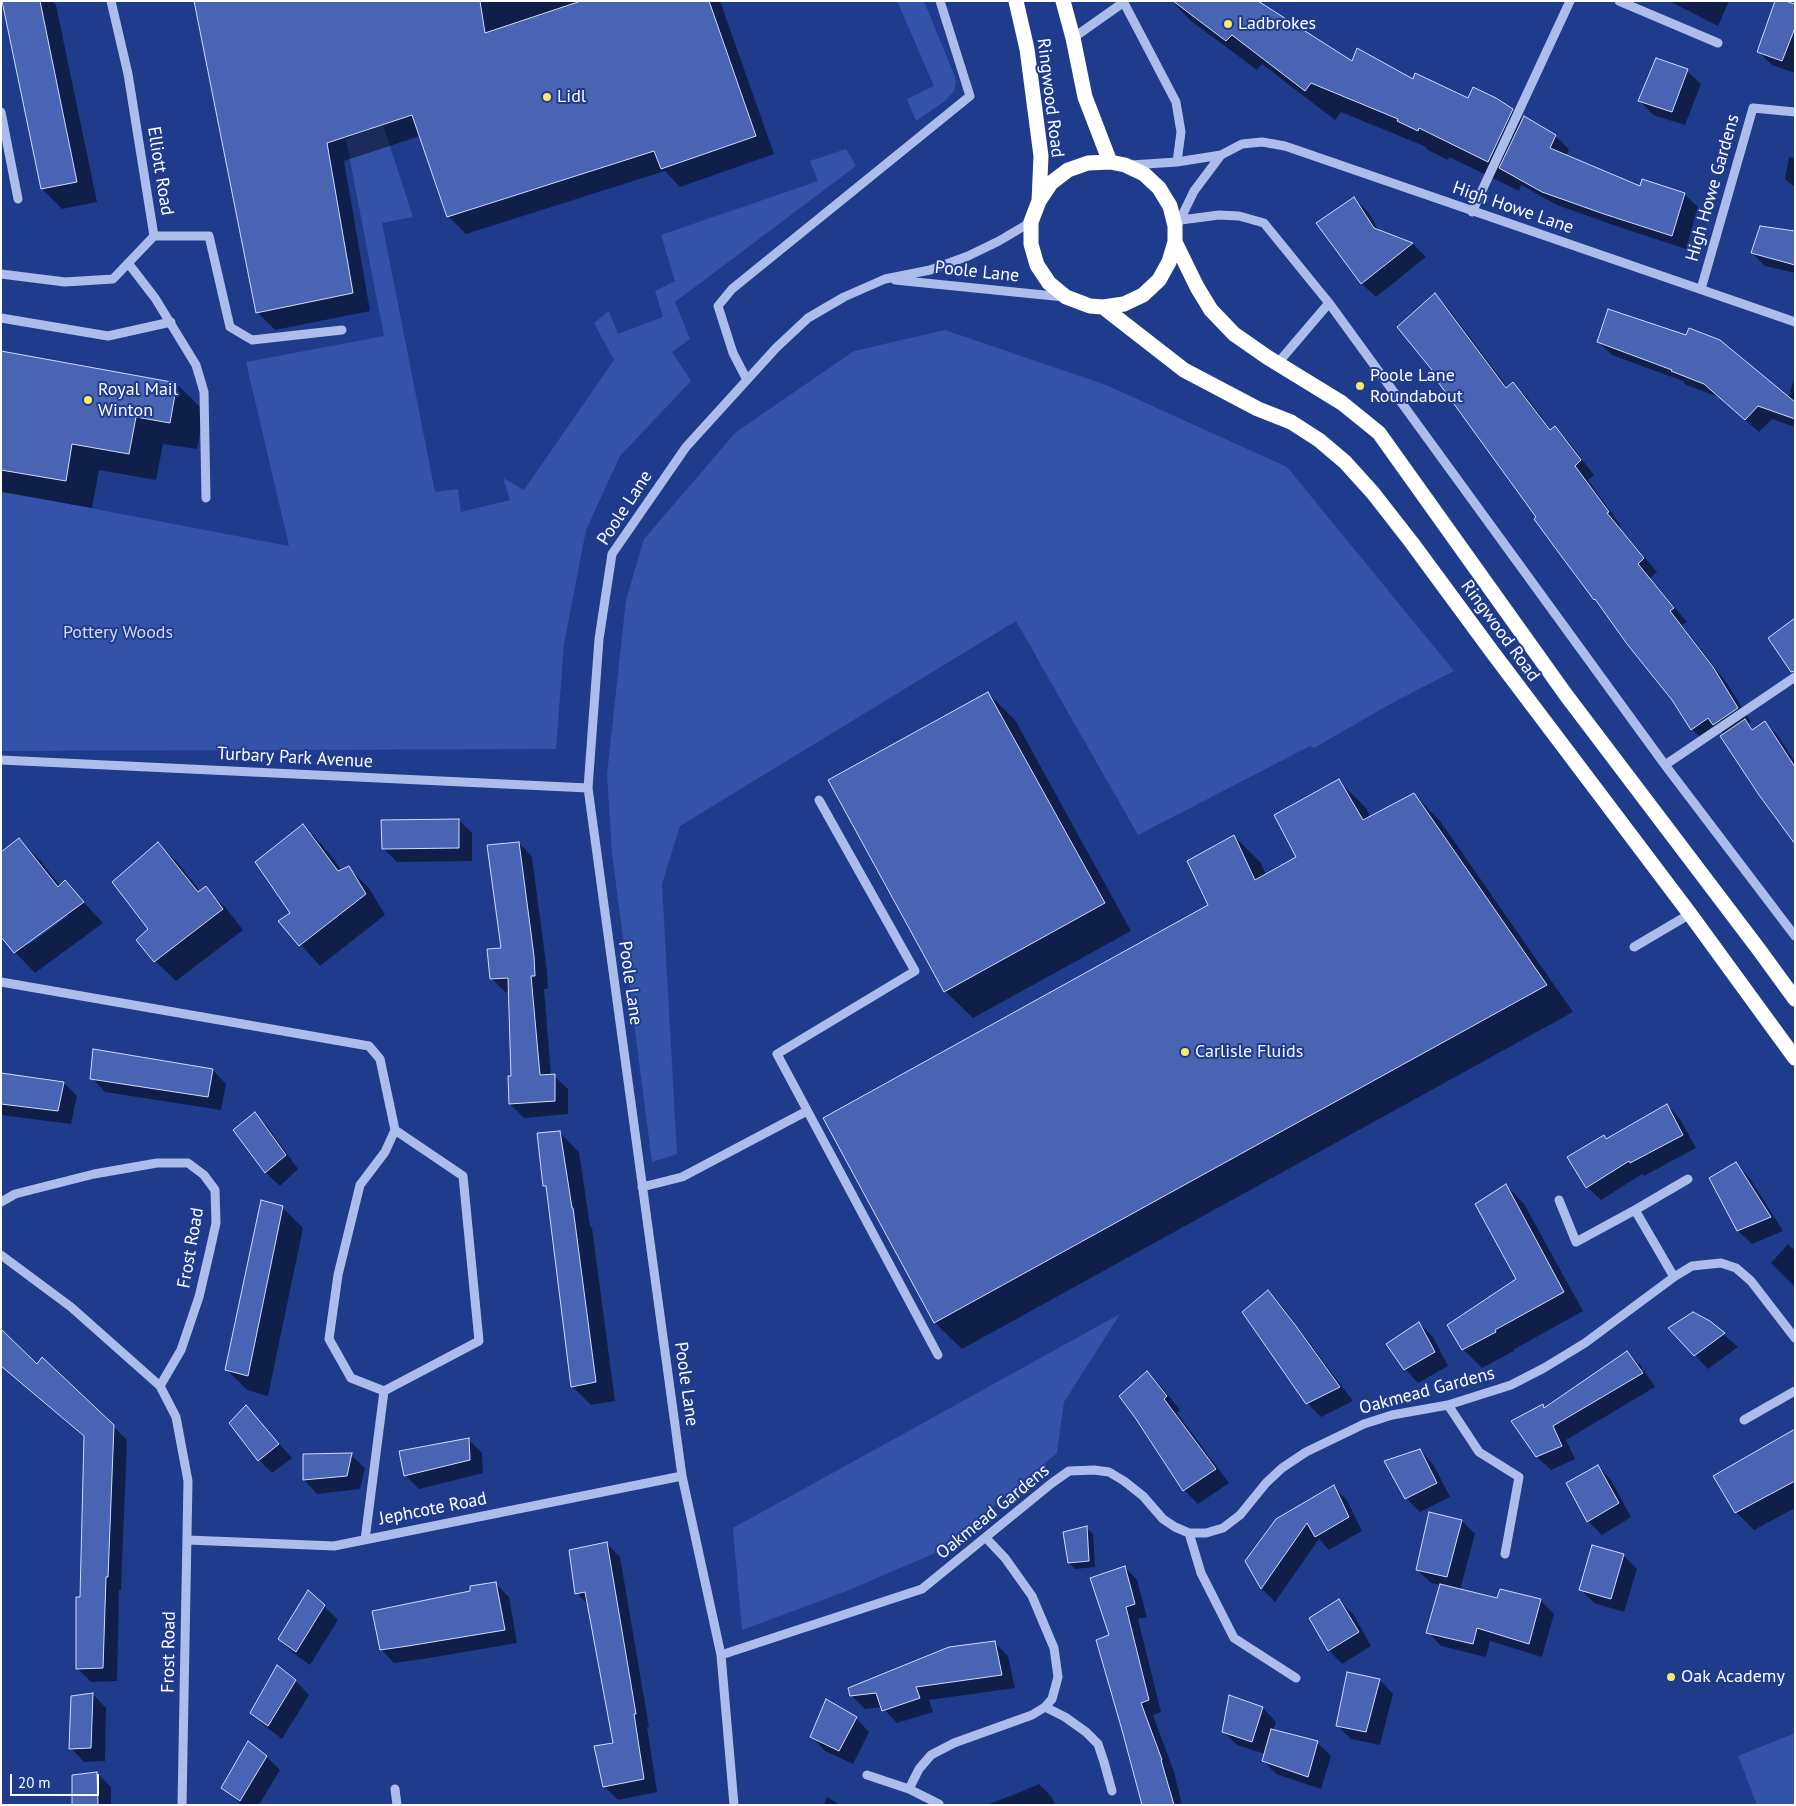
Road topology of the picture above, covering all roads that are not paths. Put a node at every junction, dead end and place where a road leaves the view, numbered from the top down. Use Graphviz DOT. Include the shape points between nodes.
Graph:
graph roads {
  1 [pos="111,1"];
  2 [pos="940,1"];
  3 [pos="1016,1"];
  4 [pos="1063,1"];
  5 [pos="1570,1"];
  6 [pos="1619,1"];
  7 [pos="1124,2"];
  8 [pos="1073,38"];
  9 [pos="1718,43"];
  10 [pos="1,112"];
  11 [pos="1795,112"];
  12 [pos="1221,155"];
  13 [pos="1110,162"];
  14 [pos="1177,162"];
  15 [pos="1125,165"];
  16 [pos="18,199"];
  17 [pos="1039,201"];
  18 [pos="1472,212"];
  19 [pos="1032,222"];
  20 [pos="1178,223"];
  21 [pos="154,236"];
  22 [pos="1175,242"];
  23 [pos="128,263"];
  24 [pos="1,274"];
  25 [pos="884,279"];
  26 [pos="1701,290"];
  27 [pos="1066,297"];
  28 [pos="1329,303"];
  29 [pos="1103,307"];
  30 [pos="1,318"];
  31 [pos="171,322"];
  32 [pos="1795,322"];
  33 [pos="342,330"];
  34 [pos="1277,364"];
  35 [pos="747,380"];
  36 [pos="206,498"];
  37 [pos="1795,677"];
  38 [pos="1,760"];
  39 [pos="1665,765"];
  40 [pos="588,788"];
  41 [pos="819,800"];
  42 [pos="1690,914"];
  43 [pos="1795,936"];
  44 [pos="1634,947"];
  45 [pos="1,982"];
  46 [pos="1795,999"];
  47 [pos="1795,1058"];
  48 [pos="807,1111"];
  49 [pos="395,1130"];
  50 [pos="1688,1179"];
  51 [pos="642,1187"];
  52 [pos="1559,1200"];
  53 [pos="1,1202"];
  54 [pos="1636,1210"];
  55 [pos="1,1256"];
  56 [pos="1674,1277"];
  57 [pos="1795,1338"];
  58 [pos="938,1355"];
  59 [pos="160,1386"];
  60 [pos="384,1390"];
  61 [pos="1795,1391"];
  62 [pos="1448,1405"];
  63 [pos="1744,1420"];
  64 [pos="682,1476"];
  65 [pos="1189,1533"];
  66 [pos="986,1538"];
  67 [pos="188,1540"];
  68 [pos="364,1540"];
  69 [pos="1506,1554"];
  70 [pos="721,1655"];
  71 [pos="1296,1678"];
  72 [pos="1046,1707"];
  73 [pos="867,1775"];
  74 [pos="395,1789"];
  75 [pos="909,1789"];
  76 [pos="1112,1791"];
  77 [pos="939,1804"];
  78 [pos="182,1805"];
  79 [pos="398,1805"];
  80 [pos="734,1805"];
  1 -- 21 [label="street, Elliott Road" via="128,74"];
  2 -- 35 [label="street" via="970,96 732,289 718,306 733,353"];
  3 -- 17 [label="highway, Ringwood Road" via="1027,49 1041,156"];
  4 -- 8 [label="highway, Ringwood Road"];
  5 -- 18 [label="street"];
  6 -- 9 [label="street"];
  7 -- 8 [label="street, Ringwood Road"];
  7 -- 14 [label="street, Ringwood Road" via="1176,102 1181,132"];
  8 -- 13 [label="highway, Ringwood Road" via="1085,97"];
  10 -- 16 [label="street"];
  11 -- 26 [label="street, High Howe Gardens" via="1753,108"];
  12 -- 14 [label="street, High Howe Lane"];
  12 -- 18 [label="street, High Howe Lane" via="1242,144 1262,142 1285,146"];
  12 -- 20 [label="street, High Howe Lane" via="1194,191"];
  13 -- 15 [label="highway"];
  13 -- 17 [label="highway" via="1088,163 1068,170 1051,183"];
  14 -- 15 [label="street, High Howe Lane"];
  15 -- 20 [label="highway" via="1144,174 1159,188"];
  17 -- 19 [label="highway"];
  18 -- 26 [label="street, High Howe Lane"];
  19 -- 25 [label="street, Poole Lane" via="968,256 930,270"];
  19 -- 27 [label="highway" via="1031,244 1037,265 1049,283"];
  20 -- 22 [label="highway"];
  20 -- 28 [label="street" via="1219,215 1239,216 1264,223"];
  21 -- 23 [label="street, Elliott Road"];
  21 -- 33 [label="street" via="209,236 230,327 252,340"];
  22 -- 29 [label="highway" via="1169,262 1154,285 1124,304"];
  22 -- 34 [label="highway, Ringwood Road" via="1211,310 1234,334"];
  23 -- 24 [label="street, Elliott Road" via="113,279 65,282"];
  23 -- 31 [label="street"];
  25 -- 27 [label="street, Poole Lane"];
  25 -- 35 [label="street, Poole Lane" via="808,318"];
  26 -- 32 [label="street, High Howe Lane"];
  27 -- 29 [label="highway"];
  28 -- 34 [label="street"];
  28 -- 39 [label="street"];
  29 -- 42 [label="highway, Ringwood Road" via="1184,370 1258,409 1291,422 1345,462 1412,543 1492,654"];
  30 -- 31 [label="street" via="108,336"];
  31 -- 36 [label="street" via="196,365 204,392"];
  34 -- 46 [label="highway, Ringwood Road" via="1342,403 1379,433 1566,696"];
  35 -- 40 [label="street, Poole Lane" via="686,447 612,554 598,649"];
  37 -- 39 [label="street"];
  38 -- 40 [label="street, Turbary Park Avenue"];
  39 -- 43 [label="street"];
  40 -- 51 [label="street, Poole Lane"];
  41 -- 48 [label="street" via="915,971 777,1054"];
  42 -- 44 [label="street"];
  42 -- 47 [label="highway, Ringwood Road"];
  45 -- 49 [label="street" via="368,1046 380,1059"];
  48 -- 51 [label="street" via="682,1177"];
  48 -- 58 [label="street"];
  49 -- 60 [label="street" via="385,1152 360,1185 338,1276 329,1339 351,1378"];
  49 -- 60 [label="street" via="463,1176 479,1341"];
  50 -- 54 [label="street"];
  51 -- 64 [label="street, Poole Lane"];
  52 -- 54 [label="street" via="1576,1242"];
  53 -- 59 [label="street, Frost Road" via="15,1194 76,1178 157,1163 188,1163 204,1175 216,1190 216,1223 199,1297 181,1350"];
  54 -- 56 [label="street"];
  55 -- 59 [label="street, Frost Road" via="71,1307"];
  56 -- 57 [label="street, Oakmead Gardens" via="1692,1266 1722,1263 1736,1268"];
  56 -- 62 [label="street, Oakmead Gardens" via="1585,1343 1544,1368 1511,1385"];
  59 -- 67 [label="street, Frost Road" via="176,1417 188,1481"];
  60 -- 68 [label="street"];
  61 -- 63 [label="street"];
  62 -- 65 [label="street, Oakmead Gardens" via="1392,1415 1334,1437 1282,1468 1266,1482 1240,1515 1223,1528"];
  62 -- 69 [label="street" via="1479,1452 1519,1478"];
  64 -- 68 [label="street, Jephcote Road"];
  64 -- 70 [label="street, Poole Lane"];
  65 -- 66 [label="street, Oakmead Gardens" via="1163,1520 1143,1496 1124,1481 1109,1472 1094,1470 1069,1471"];
  65 -- 71 [label="street" via="1201,1573 1234,1638"];
  66 -- 70 [label="street, Oakmead Gardens" via="922,1589"];
  66 -- 72 [label="street" via="1032,1596 1054,1648 1058,1677 1052,1699"];
  67 -- 68 [label="street, Jephcote Road" via="334,1546"];
  67 -- 78 [label="street, Frost Road"];
  70 -- 80 [label="street, Poole Lane"];
  72 -- 75 [label="street" via="941,1748 919,1769"];
  72 -- 76 [label="street" via="1065,1717 1098,1744"];
  73 -- 75 [label="street"];
  74 -- 79 [label="street"];
  75 -- 77 [label="street"];
}
